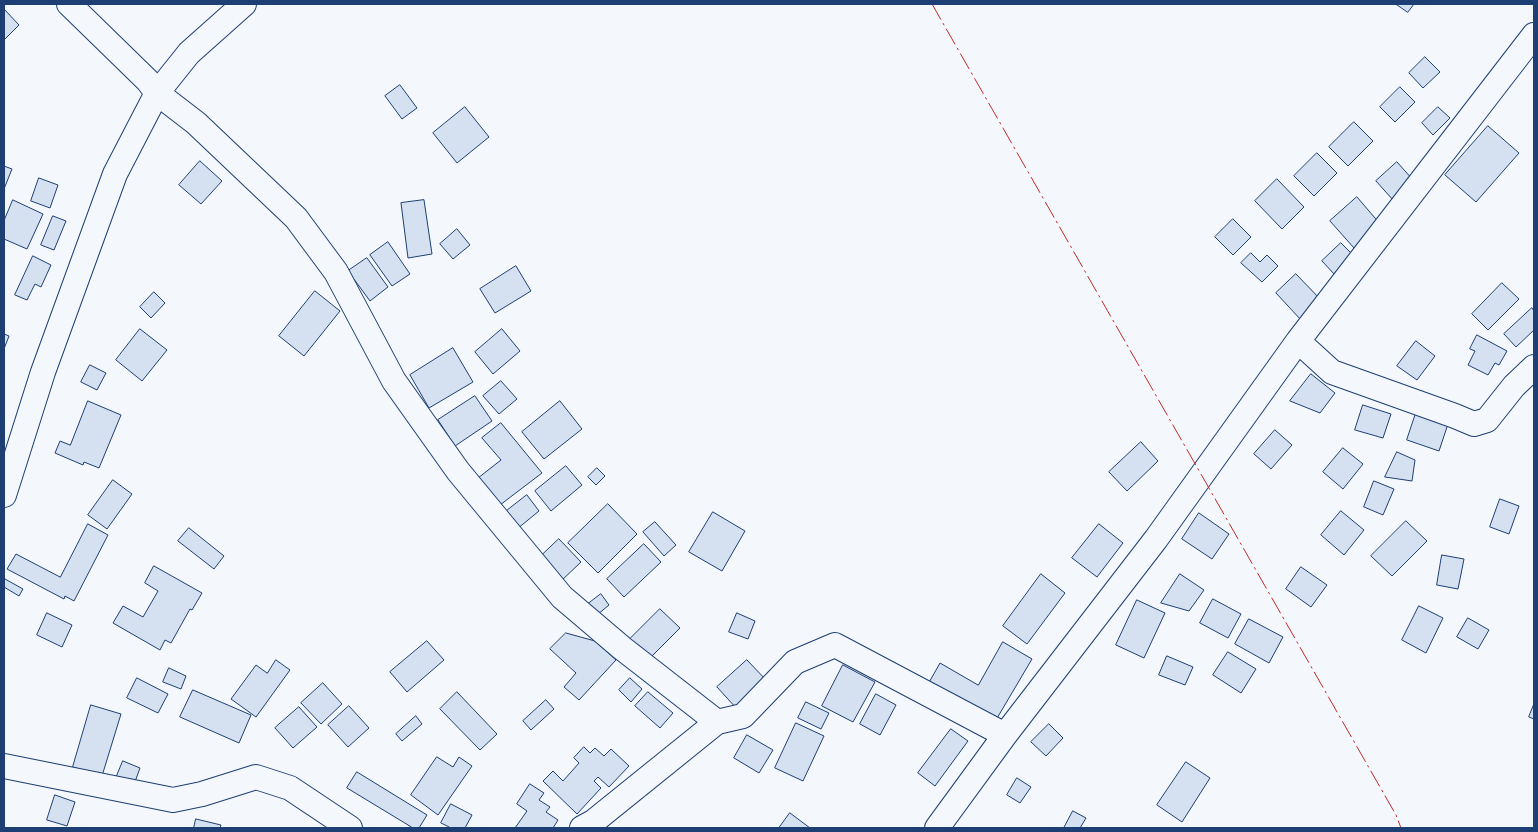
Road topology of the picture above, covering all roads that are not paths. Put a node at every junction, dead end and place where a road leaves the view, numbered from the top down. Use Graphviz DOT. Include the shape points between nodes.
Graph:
graph roads {
  1 [pos="69,4"];
  2 [pos="244,4"];
  3 [pos="1534,35"];
  4 [pos="157,93"];
  5 [pos="1298,341"];
  6 [pos="1534,367"];
  7 [pos="4,495"];
  8 [pos="717,722"];
  9 [pos="1005,735"];
  10 [pos="4,766"];
  11 [pos="350,828"];
  12 [pos="582,828"];
  13 [pos="937,828"];
  1 -- 4 [label="street"];
  2 -- 4 [label="street" via="189,53"];
  3 -- 5 [label="street"];
  4 -- 7 [label="street" via="112,184 43,372"];
  4 -- 8 [label="street" via="196,123 296,218 336,272 394,381 458,471 562,597"];
  5 -- 6 [label="street" via="1332,372 1474,424 1487,420"];
  5 -- 9 [label="street" via="1156,539"];
  8 -- 9 [label="street" via="743,716 795,662 835,646"];
  8 -- 12 [label="street"];
  9 -- 13 [label="street"];
  10 -- 11 [label="street" via="173,800 256,777 290,788"];
}
